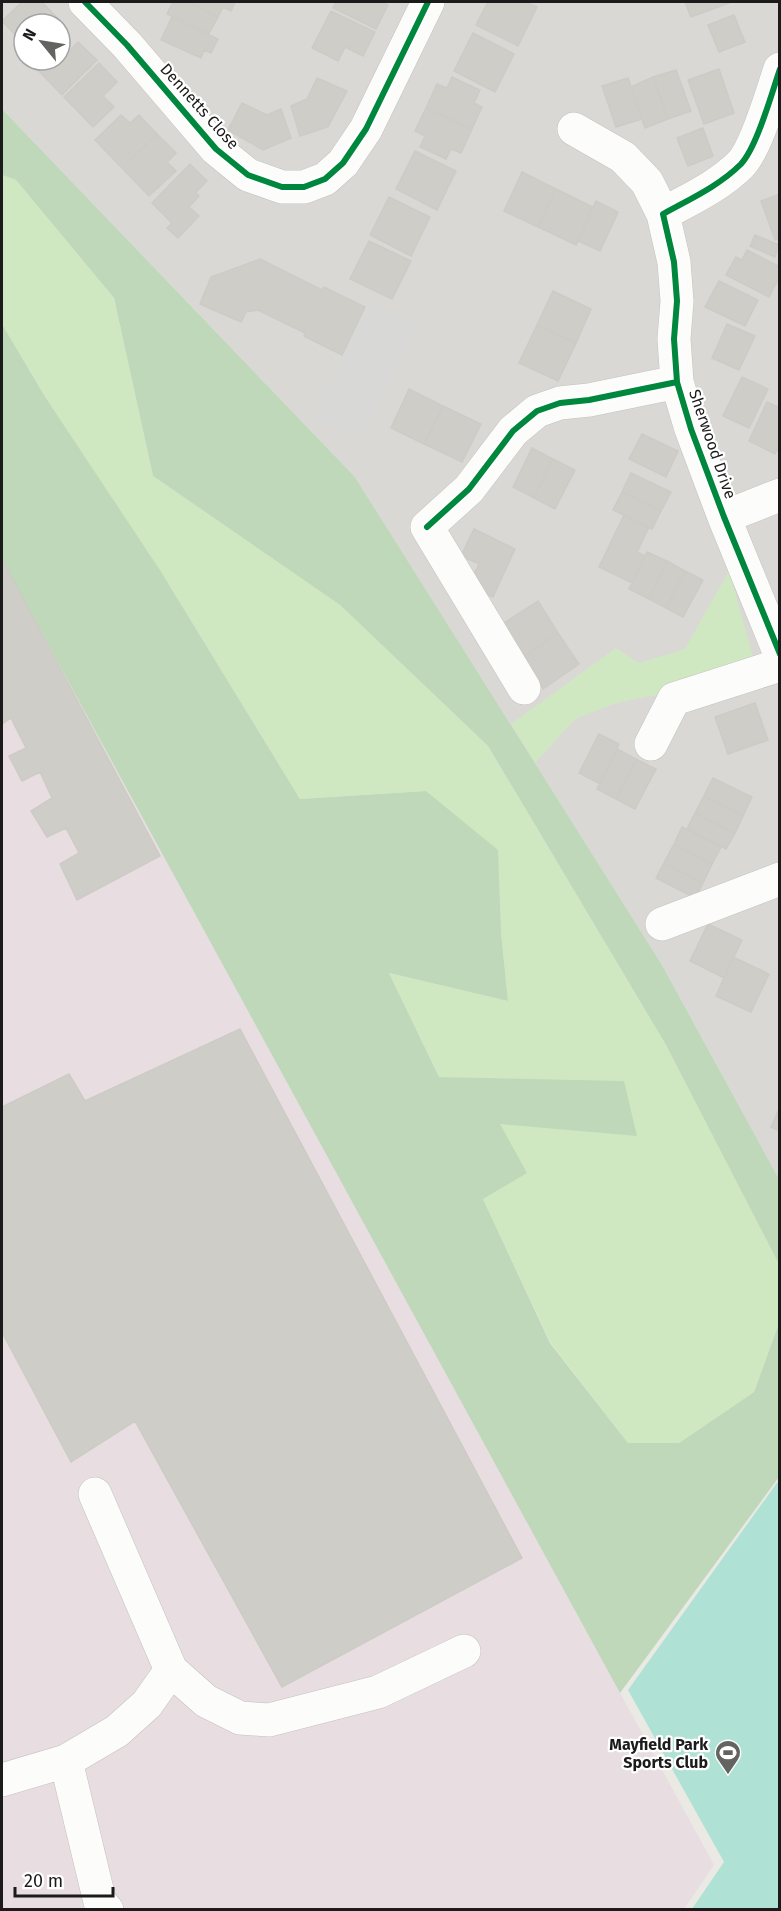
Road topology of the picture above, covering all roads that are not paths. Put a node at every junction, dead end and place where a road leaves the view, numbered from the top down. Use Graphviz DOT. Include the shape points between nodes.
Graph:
graph roads {
  1 [pos="85,2"];
  2 [pos="429,2"];
  3 [pos="780,69"];
  4 [pos="574,129"];
  5 [pos="663,214"];
  6 [pos="677,382"];
  7 [pos="780,495"];
  8 [pos="724,517"];
  9 [pos="780,654"];
  10 [pos="780,665"];
  11 [pos="524,688"];
  12 [pos="651,744"];
  13 [pos="780,879"];
  14 [pos="662,924"];
  15 [pos="95,1494"];
  16 [pos="464,1651"];
  17 [pos="171,1670"];
  18 [pos="66,1761"];
  19 [pos="2,1780"];
  20 [pos="107,1910"];
  1 -- 2 [label="street, Dennetts Close" via="216,149 248,175 282,186 304,187 325,179 344,163 366,129"];
  3 -- 5 [label="street" via="758,133 743,162 711,188"];
  4 -- 5 [label="street, Sherwood Drive" via="623,157 647,182"];
  5 -- 6 [label="street, Sherwood Drive" via="674,262"];
  6 -- 8 [label="street, Sherwood Drive"];
  6 -- 11 [label="street" via="560,403 537,411 513,431 469,489 427,527"];
  7 -- 8 [label="street"];
  8 -- 9 [label="street, Sherwood Drive"];
  10 -- 12 [label="street" via="674,699"];
  13 -- 14 [label="street"];
  15 -- 17 [label="street"];
  16 -- 17 [label="street" via="378,1692 269,1720 240,1718 206,1701"];
  17 -- 18 [label="street" via="147,1704 117,1731"];
  18 -- 19 [label="street"];
  18 -- 20 [label="street" via="100,1902"];
}
